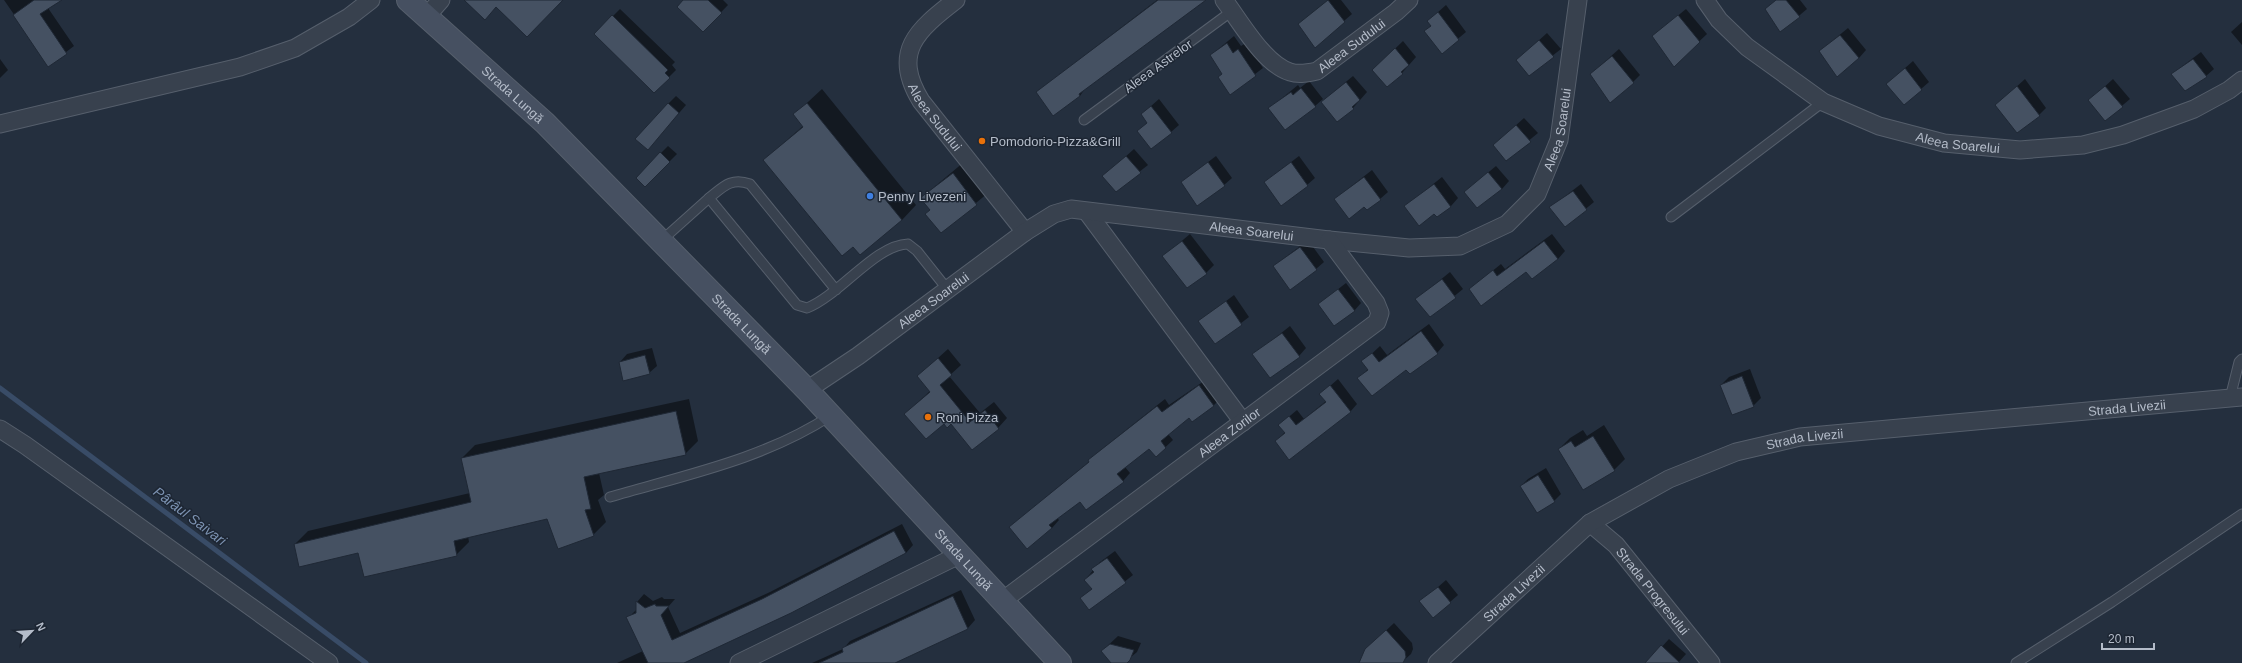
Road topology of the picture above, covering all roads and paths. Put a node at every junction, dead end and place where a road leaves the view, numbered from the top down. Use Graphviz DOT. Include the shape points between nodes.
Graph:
graph roads {
  1 [pos="371,0"];
  2 [pos="408,0"];
  3 [pos="441,0"];
  4 [pos="956,0"];
  5 [pos="1408,0"];
  6 [pos="1578,0"];
  7 [pos="1705,0"];
  8 [pos="1228,6"];
  9 [pos="426,17"];
  10 [pos="2242,80"];
  11 [pos="1823,102"];
  12 [pos="1084,120"];
  13 [pos="0,124"];
  14 [pos="709,198"];
  15 [pos="1087,212"];
  16 [pos="1672,218"];
  17 [pos="1025,232"];
  18 [pos="1329,240"];
  19 [pos="660,241"];
  20 [pos="836,290"];
  21 [pos="948,290"];
  22 [pos="2242,360"];
  23 [pos="807,390"];
  24 [pos="2236,397"];
  25 [pos="830,416"];
  26 [pos="1243,422"];
  27 [pos="0,429"];
  28 [pos="610,497"];
  29 [pos="2242,514"];
  30 [pos="1590,523"];
  31 [pos="959,555"];
  32 [pos="1002,601"];
  33 [pos="329,663"];
  34 [pos="739,663"];
  35 [pos="1060,663"];
  36 [pos="1437,663"];
  37 [pos="1711,663"];
  38 [pos="2016,663"];
  1 -- 13 [label="street" via="349,18 295,48 240,67"];
  2 -- 9 [label="main road, Strada Lungă"];
  3 -- 9 [label="street"];
  4 -- 17 [label="street, Aleea Sudului" via="933,17 913,42 907,57 912,87 920,101"];
  5 -- 8 [label="street, Aleea Sudului" via="1396,12 1317,71 1304,73 1291,72 1270,60"];
  6 -- 18 [label="street, Aleea Soarelui" via="1559,140 1537,194 1507,224 1460,246 1409,248"];
  7 -- 11 [label="street, Aleea Soarelui" via="1720,20 1747,46"];
  8 -- 12 [label="lane, Aleea Astrelor"];
  9 -- 19 [label="main road, Strada Lungă" via="545,124"];
  10 -- 11 [label="street, Aleea Soarelui" via="2194,109 2123,135 2083,145 2020,150 1944,144 1879,126"];
  11 -- 16 [label="lane"];
  14 -- 19 [label="lane"];
  14 -- 20 [label="lane" via="797,305 807,308"];
  14 -- 20 [label="lane" via="728,183 740,180 750,184"];
  15 -- 17 [label="street, Aleea Soarelui" via="1071,209 1054,214"];
  15 -- 18 [label="street, Aleea Soarelui"];
  15 -- 26 [label="street"];
  17 -- 21 [label="street, Aleea Soarelui"];
  18 -- 26 [label="street, Aleea Zorilor" via="1376,303 1380,313 1377,322"];
  19 -- 23 [label="main road, Strada Lungă"];
  20 -- 21 [label="lane" via="886,250 908,244"];
  21 -- 23 [label="street, Aleea Soarelui"];
  22 -- 24 [label="lane" via="2239,362"];
  23 -- 25 [label="main road, Strada Lungă"];
  24 -- 30 [label="street, Strada Livezii" via="1800,437 1736,452 1668,479"];
  25 -- 28 [label="lane" via="806,432 766,451"];
  25 -- 31 [label="main road, Strada Lungă"];
  26 -- 32 [label="street, Aleea Zorilor"];
  27 -- 33 [label="street" via="25,444"];
  29 -- 38 [label="lane"];
  30 -- 36 [label="street, Strada Livezii"];
  30 -- 37 [label="street, Strada Progresului" via="1616,545"];
  31 -- 32 [label="main road, Strada Lungă"];
  31 -- 34 [label="street"];
  32 -- 35 [label="main road, Strada Lungă"];
}
